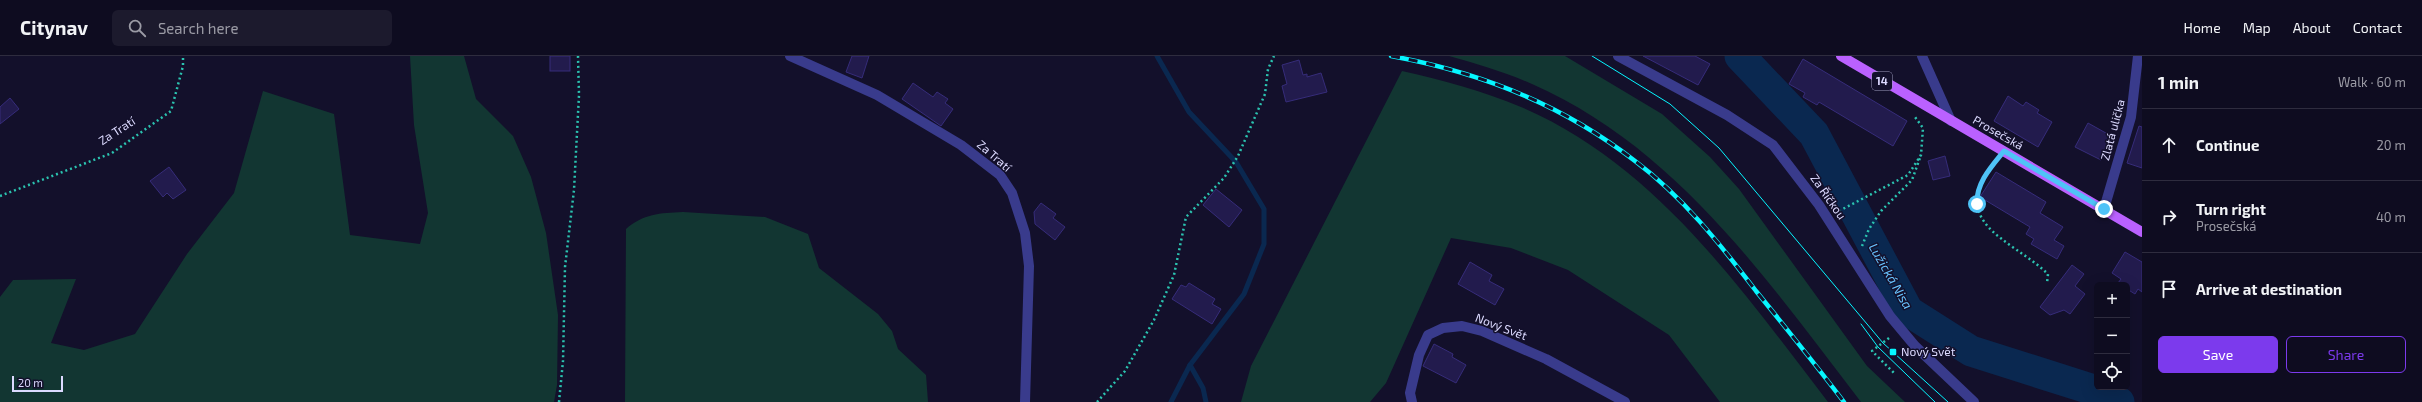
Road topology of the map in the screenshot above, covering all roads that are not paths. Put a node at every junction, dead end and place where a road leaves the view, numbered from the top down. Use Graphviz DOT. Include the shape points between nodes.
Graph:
graph roads {
  1 [pos="790,56"];
  2 [pos="1618,56"];
  3 [pos="1841,56"];
  4 [pos="1922,56"];
  5 [pos="2138,56"];
  6 [pos="1951,121"];
  7 [pos="2104,209"];
  8 [pos="2142,232"];
  9 [pos="1025,402"];
  10 [pos="1412,402"];
  11 [pos="1625,402"];
  12 [pos="1974,402"];
  1 -- 9 [label="street, Za Tratí" via="877,95 961,145 1000,175 1012,193 1025,233 1030,266"];
  2 -- 12 [label="street, Za Říčkou" via="1727,115 1773,145 1819,205 1890,316 1915,346"];
  3 -- 6 [label="main road, Prosečská / 14"];
  4 -- 6 [label="street"];
  5 -- 7 [label="street, Zlatá ulička" via="2132,118"];
  6 -- 7 [label="main road, Prosečská / 14"];
  7 -- 8 [label="main road, Prosečská / 14"];
  10 -- 11 [label="street, Nový Svět" via="1410,393 1419,355 1428,335 1443,328 1462,326 1482,331 1546,360"];
}
